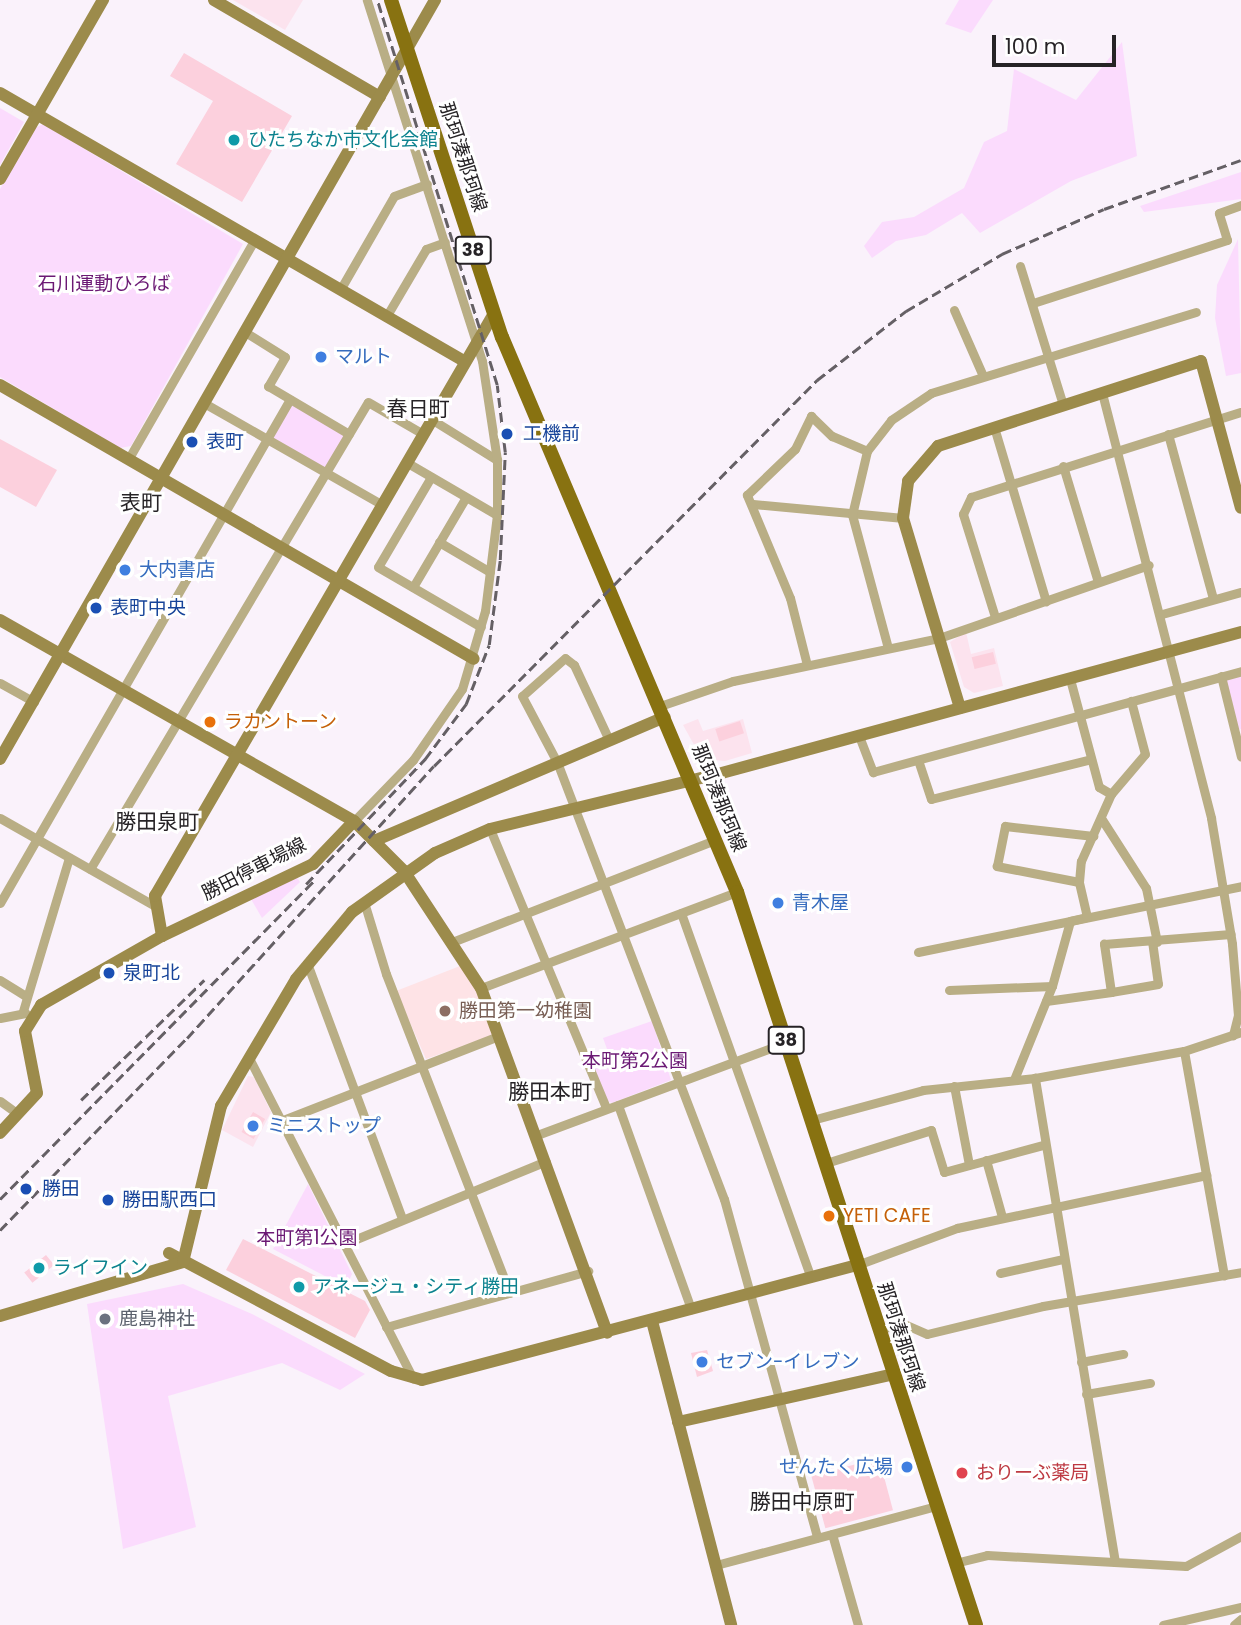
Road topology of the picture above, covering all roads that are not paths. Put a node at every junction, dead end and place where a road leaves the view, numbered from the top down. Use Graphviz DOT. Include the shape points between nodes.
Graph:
graph roads {
  1 [pos="103,0"];
  2 [pos="214,0"];
  3 [pos="367,0"];
  4 [pos="391,0"];
  5 [pos="435,0"];
  6 [pos="408,48"];
  7 [pos="391,77"];
  8 [pos="0,93"];
  9 [pos="380,97"];
  10 [pos="37,114"];
  11 [pos="0,179"];
  12 [pos="427,184"];
  13 [pos="1241,205"];
  14 [pos="254,241"];
  15 [pos="445,242"];
  16 [pos="286,260"];
  17 [pos="1020,266"];
  18 [pos="340,290"];
  19 [pos="1033,303"];
  20 [pos="954,310"];
  21 [pos="1196,312"];
  22 [pos="493,315"];
  23 [pos="387,317"];
  24 [pos="245,332"];
  25 [pos="477,342"];
  26 [pos="1049,356"];
  27 [pos="464,361"];
  28 [pos="983,376"];
  29 [pos="0,385"];
  30 [pos="1101,393"];
  31 [pos="290,399"];
  32 [pos="204,403"];
  33 [pos="1063,405"];
  34 [pos="1241,412"];
  35 [pos="431,419"];
  36 [pos="1217,419"];
  37 [pos="994,427"];
  38 [pos="349,434"];
  39 [pos="423,434"];
  40 [pos="1168,435"];
  41 [pos="267,440"];
  42 [pos="1117,449"];
  43 [pos="867,451"];
  44 [pos="129,458"];
  45 [pos="497,460"];
  46 [pos="406,462"];
  47 [pos="1063,466"];
  48 [pos="326,474"];
  49 [pos="162,477"];
  50 [pos="431,477"];
  51 [pos="1010,481"];
  52 [pos="466,497"];
  53 [pos="752,504"];
  54 [pos="383,505"];
  55 [pos="1241,508"];
  56 [pos="226,513"];
  57 [pos="497,515"];
  58 [pos="852,515"];
  59 [pos="903,518"];
  60 [pos="439,542"];
  61 [pos="282,546"];
  62 [pos="1149,565"];
  63 [pos="490,572"];
  64 [pos="338,579"];
  65 [pos="1098,582"];
  66 [pos="413,587"];
  67 [pos="1241,592"];
  68 [pos="1213,599"];
  69 [pos="1046,601"];
  70 [pos="1162,614"];
  71 [pos="995,617"];
  72 [pos="0,620"];
  73 [pos="481,627"];
  74 [pos="1241,632"];
  75 [pos="939,638"];
  76 [pos="888,648"];
  77 [pos="1172,651"];
  78 [pos="61,652"];
  79 [pos="474,659"];
  80 [pos="807,665"];
  81 [pos="1241,671"];
  82 [pos="1221,676"];
  83 [pos="1070,679"];
  84 [pos="1,687"];
  85 [pos="1181,687"];
  86 [pos="123,688"];
  87 [pos="1131,701"];
  88 [pos="34,702"];
  89 [pos="960,708"];
  90 [pos="662,712"];
  91 [pos="1080,714"];
  92 [pos="179,720"];
  93 [pos="859,736"];
  94 [pos="609,740"];
  95 [pos="237,753"];
  96 [pos="1241,758"];
  97 [pos="0,759"];
  98 [pos="1091,759"];
  99 [pos="918,760"];
  100 [pos="557,762"];
  101 [pos="691,780"];
  102 [pos="1111,794"];
  103 [pos="573,808"];
  104 [pos="0,818"];
  105 [pos="1101,818"];
  106 [pos="354,821"];
  107 [pos="489,829"];
  108 [pos="1093,836"];
  109 [pos="715,839"];
  110 [pos="37,840"];
  111 [pos="374,841"];
  112 [pos="69,858"];
  113 [pos="90,869"];
  114 [pos="404,871"];
  115 [pos="1079,882"];
  116 [pos="604,885"];
  117 [pos="1241,886"];
  118 [pos="1225,889"];
  119 [pos="737,892"];
  120 [pos="364,902"];
  121 [pos="0,903"];
  122 [pos="1150,903"];
  123 [pos="153,905"];
  124 [pos="681,913"];
  125 [pos="525,914"];
  126 [pos="1087,917"];
  127 [pos="1070,921"];
  128 [pos="1231,934"];
  129 [pos="624,935"];
  130 [pos="162,936"];
  131 [pos="1154,941"];
  132 [pos="452,942"];
  133 [pos="918,952"];
  134 [pos="307,963"];
  135 [pos="545,964"];
  136 [pos="0,980"];
  137 [pos="1052,986"];
  138 [pos="481,988"];
  139 [pos="949,990"];
  140 [pos="1111,992"];
  141 [pos="26,996"];
  142 [pos="1046,1002"];
  143 [pos="27,1014"];
  144 [pos="0,1018"];
  145 [pos="1237,1034"];
  146 [pos="499,1036"];
  147 [pos="787,1042"];
  148 [pos="1184,1051"];
  149 [pos="249,1058"];
  150 [pos="734,1060"];
  151 [pos="425,1065"];
  152 [pos="1015,1077"];
  153 [pos="1035,1078"];
  154 [pos="679,1081"];
  155 [pos="954,1086"];
  156 [pos="357,1093"];
  157 [pos="0,1101"];
  158 [pos="618,1105"];
  159 [pos="607,1108"];
  160 [pos="18,1114"];
  161 [pos="282,1120"];
  162 [pos="812,1120"];
  163 [pos="0,1133"];
  164 [pos="537,1135"];
  165 [pos="1043,1145"];
  166 [pos="986,1160"];
  167 [pos="546,1161"];
  168 [pos="826,1163"];
  169 [pos="969,1165"];
  170 [pos="1206,1175"];
  171 [pos="473,1190"];
  172 [pos="1052,1204"];
  173 [pos="1002,1217"];
  174 [pos="402,1219"];
  175 [pos="344,1244"];
  176 [pos="169,1253"];
  177 [pos="1063,1259"];
  178 [pos="183,1262"];
  179 [pos="857,1265"];
  180 [pos="588,1271"];
  181 [pos="1241,1272"];
  182 [pos="1000,1273"];
  183 [pos="1224,1275"];
  184 [pos="811,1278"];
  185 [pos="751,1292"];
  186 [pos="510,1293"];
  187 [pos="1071,1303"];
  188 [pos="691,1309"];
  189 [pos="0,1315"];
  190 [pos="652,1321"];
  191 [pos="386,1327"];
  192 [pos="879,1330"];
  193 [pos="607,1333"];
  194 [pos="1124,1354"];
  195 [pos="1081,1362"];
  196 [pos="894,1374"];
  197 [pos="413,1380"];
  198 [pos="1150,1383"];
  199 [pos="1086,1394"];
  200 [pos="781,1404"];
  201 [pos="678,1422"];
  202 [pos="936,1506"];
  203 [pos="832,1534"];
  204 [pos="1241,1536"];
  205 [pos="817,1538"];
  206 [pos="1115,1562"];
  207 [pos="955,1563"];
  208 [pos="716,1565"];
  209 [pos="1241,1607"];
  210 [pos="1241,1619"];
  211 [pos="731,1625"];
  212 [pos="858,1625"];
  213 [pos="976,1625"];
  214 [pos="1163,1625"];
  215 [pos="1234,1625"];
  1 -- 10 [label="street"];
  2 -- 9 [label="street"];
  3 -- 7 [label="street"];
  4 -- 6 [label="main road, 那珂湊那珂線 / 38"];
  5 -- 6 [label="street"];
  6 -- 7 [label="street"];
  6 -- 22 [label="main road, 那珂湊那珂線 / 38"];
  7 -- 9 [label="street"];
  7 -- 12 [label="street"];
  8 -- 10 [label="street"];
  9 -- 16 [label="street"];
  10 -- 11 [label="street"];
  10 -- 14 [label="street"];
  12 -- 15 [label="street"];
  12 -- 18 [label="street" via="394,196"];
  13 -- 19 [label="street" via="1219,212 1227,240"];
  14 -- 16 [label="street"];
  14 -- 44 [label="street"];
  15 -- 23 [label="street" via="426,248"];
  15 -- 25 [label="street"];
  16 -- 18 [label="street"];
  16 -- 24 [label="street"];
  17 -- 19 [label="street"];
  18 -- 23 [label="street"];
  19 -- 26 [label="street"];
  20 -- 28 [label="street"];
  21 -- 26 [label="street"];
  22 -- 25 [label="street"];
  22 -- 90 [label="main road, 那珂湊那珂線 / 38"];
  23 -- 27 [label="street"];
  24 -- 31 [label="street" via="285,357 268,386"];
  24 -- 32 [label="street"];
  25 -- 27 [label="street"];
  25 -- 45 [label="street"];
  26 -- 28 [label="street"];
  26 -- 33 [label="street"];
  27 -- 35 [label="street"];
  28 -- 43 [label="street" via="922,398 891,420"];
  29 -- 44 [label="street"];
  30 -- 33 [label="street"];
  30 -- 36 [label="street" via="1201,361"];
  30 -- 42 [label="street"];
  31 -- 38 [label="street"];
  31 -- 41 [label="street"];
  32 -- 41 [label="street"];
  32 -- 49 [label="street"];
  33 -- 37 [label="street"];
  34 -- 36 [label="street"];
  35 -- 39 [label="street"];
  35 -- 45 [label="street"];
  36 -- 40 [label="street"];
  36 -- 55 [label="street"];
  37 -- 51 [label="street"];
  37 -- 59 [label="street" via="947,442 920,462 905,492"];
  38 -- 39 [label="street" via="368,402"];
  38 -- 48 [label="street"];
  39 -- 46 [label="street"];
  40 -- 42 [label="street"];
  40 -- 68 [label="street"];
  41 -- 48 [label="street"];
  41 -- 56 [label="street"];
  42 -- 47 [label="street"];
  42 -- 62 [label="street"];
  43 -- 53 [label="street" via="832,436 811,416 795,449 747,495"];
  43 -- 58 [label="street"];
  44 -- 49 [label="street"];
  45 -- 57 [label="street"];
  46 -- 50 [label="street"];
  46 -- 54 [label="street"];
  47 -- 51 [label="street"];
  47 -- 65 [label="street"];
  48 -- 54 [label="street"];
  48 -- 61 [label="street"];
  49 -- 56 [label="street"];
  49 -- 78 [label="street"];
  50 -- 52 [label="street"];
  50 -- 66 [label="street" via="378,567"];
  51 -- 69 [label="street"];
  51 -- 71 [label="street" via="964,505"];
  52 -- 57 [label="street"];
  52 -- 60 [label="street"];
  53 -- 58 [label="street"];
  53 -- 80 [label="street" via="790,598"];
  54 -- 64 [label="street"];
  56 -- 61 [label="street"];
  56 -- 86 [label="street"];
  57 -- 63 [label="street"];
  58 -- 59 [label="street"];
  58 -- 76 [label="street"];
  59 -- 75 [label="street"];
  60 -- 63 [label="street"];
  60 -- 66 [label="street"];
  61 -- 64 [label="street"];
  61 -- 92 [label="street"];
  62 -- 65 [label="street"];
  62 -- 70 [label="street"];
  63 -- 73 [label="street"];
  64 -- 79 [label="street"];
  64 -- 95 [label="street"];
  65 -- 69 [label="street"];
  66 -- 73 [label="street"];
  67 -- 68 [label="street"];
  68 -- 70 [label="street"];
  69 -- 71 [label="street"];
  70 -- 77 [label="street"];
  71 -- 75 [label="street"];
  72 -- 78 [label="street"];
  73 -- 79 [label="street"];
  74 -- 77 [label="street"];
  75 -- 76 [label="street"];
  75 -- 89 [label="street"];
  76 -- 80 [label="street"];
  77 -- 83 [label="street"];
  77 -- 85 [label="street"];
  78 -- 86 [label="street"];
  78 -- 88 [label="street"];
  79 -- 106 [label="street" via="455,703 433,734"];
  80 -- 90 [label="street" via="733,681"];
  81 -- 82 [label="street"];
  82 -- 85 [label="street"];
  82 -- 96 [label="street"];
  83 -- 89 [label="street"];
  83 -- 91 [label="street"];
  84 -- 88 [label="street"];
  85 -- 87 [label="street"];
  85 -- 118 [label="street"];
  86 -- 92 [label="street"];
  86 -- 110 [label="street"];
  87 -- 91 [label="street"];
  87 -- 102 [label="street" via="1145,754"];
  88 -- 97 [label="street"];
  89 -- 93 [label="street"];
  90 -- 94 [label="street"];
  90 -- 101 [label="main road, 那珂湊那珂線 / 38"];
  91 -- 98 [label="street"];
  91 -- 99 [label="street"];
  92 -- 95 [label="street"];
  92 -- 113 [label="street"];
  93 -- 99 [label="street" via="873,772"];
  93 -- 101 [label="street"];
  94 -- 100 [label="street"];
  94 -- 100 [label="street" via="574,665 565,658 522,696"];
  95 -- 106 [label="street"];
  95 -- 123 [label="street"];
  98 -- 99 [label="street" via="930,799"];
  98 -- 102 [label="street" via="1099,786"];
  100 -- 103 [label="street"];
  100 -- 111 [label="street"];
  101 -- 103 [label="street"];
  101 -- 109 [label="main road, 那珂湊那珂線 / 38"];
  102 -- 105 [label="street"];
  103 -- 107 [label="street"];
  103 -- 116 [label="street"];
  104 -- 110 [label="street"];
  105 -- 108 [label="street"];
  105 -- 122 [label="street"];
  106 -- 111 [label="street"];
  106 -- 130 [label="street, 勝田停車場線" via="313,864"];
  107 -- 114 [label="street"];
  107 -- 125 [label="street"];
  108 -- 115 [label="street"];
  108 -- 115 [label="street" via="1005,825 997,866"];
  109 -- 116 [label="street"];
  109 -- 119 [label="main road, 那珂湊那珂線 / 38"];
  110 -- 112 [label="street"];
  110 -- 121 [label="street"];
  111 -- 114 [label="street"];
  112 -- 113 [label="street"];
  112 -- 141 [label="street"];
  113 -- 123 [label="street"];
  114 -- 120 [label="street"];
  114 -- 132 [label="street"];
  115 -- 126 [label="street"];
  116 -- 125 [label="street"];
  116 -- 129 [label="street"];
  117 -- 118 [label="street"];
  118 -- 122 [label="street"];
  118 -- 128 [label="street"];
  119 -- 124 [label="street"];
  119 -- 147 [label="main road, 那珂湊那珂線 / 38"];
  120 -- 134 [label="street"];
  120 -- 151 [label="street" via="386,974"];
  122 -- 126 [label="street"];
  122 -- 131 [label="street"];
  123 -- 130 [label="street"];
  124 -- 129 [label="street"];
  124 -- 150 [label="street"];
  125 -- 132 [label="street"];
  125 -- 135 [label="street"];
  126 -- 127 [label="street"];
  127 -- 133 [label="street"];
  127 -- 137 [label="street"];
  128 -- 131 [label="street"];
  128 -- 145 [label="street"];
  129 -- 135 [label="street"];
  129 -- 154 [label="street"];
  130 -- 143 [label="street, 勝田停車場線"];
  131 -- 140 [label="street" via="1158,984"];
  131 -- 140 [label="street" via="1104,944"];
  132 -- 138 [label="street"];
  134 -- 149 [label="street"];
  134 -- 156 [label="street"];
  135 -- 138 [label="street"];
  135 -- 159 [label="street"];
  136 -- 141 [label="street"];
  137 -- 139 [label="street"];
  137 -- 142 [label="street"];
  138 -- 146 [label="street"];
  140 -- 142 [label="street"];
  141 -- 143 [label="street"];
  142 -- 152 [label="street"];
  143 -- 144 [label="street"];
  143 -- 160 [label="street" via="26,1041 37,1093"];
  145 -- 148 [label="street"];
  146 -- 151 [label="street"];
  146 -- 164 [label="street"];
  147 -- 150 [label="street"];
  147 -- 162 [label="main road, 那珂湊那珂線 / 38"];
  148 -- 153 [label="street"];
  148 -- 170 [label="street"];
  149 -- 161 [label="street"];
  149 -- 178 [label="street" via="216,1118"];
  150 -- 154 [label="street"];
  150 -- 184 [label="street"];
  151 -- 156 [label="street"];
  151 -- 171 [label="street"];
  152 -- 153 [label="street"];
  152 -- 155 [label="street"];
  153 -- 165 [label="street"];
  154 -- 158 [label="street"];
  154 -- 185 [label="street"];
  155 -- 162 [label="street"];
  155 -- 169 [label="street"];
  156 -- 161 [label="street"];
  156 -- 174 [label="street"];
  157 -- 160 [label="street"];
  158 -- 159 [label="street"];
  158 -- 188 [label="street"];
  159 -- 164 [label="street"];
  160 -- 163 [label="street"];
  161 -- 175 [label="street"];
  162 -- 168 [label="main road, 那珂湊那珂線 / 38"];
  164 -- 167 [label="street"];
  165 -- 166 [label="street"];
  165 -- 172 [label="street"];
  166 -- 169 [label="street"];
  166 -- 173 [label="street"];
  167 -- 171 [label="street"];
  167 -- 180 [label="street"];
  168 -- 169 [label="street" via="931,1130 944,1172"];
  168 -- 179 [label="main road, 那珂湊那珂線 / 38"];
  170 -- 172 [label="street"];
  170 -- 183 [label="street"];
  171 -- 174 [label="street"];
  171 -- 186 [label="street"];
  172 -- 173 [label="street"];
  172 -- 177 [label="street"];
  173 -- 179 [label="street"];
  174 -- 175 [label="street"];
  175 -- 191 [label="street"];
  176 -- 178 [label="street"];
  177 -- 182 [label="street"];
  177 -- 187 [label="street"];
  178 -- 189 [label="street"];
  178 -- 197 [label="street"];
  179 -- 184 [label="street"];
  179 -- 192 [label="main road, 那珂湊那珂線 / 38"];
  180 -- 186 [label="street"];
  180 -- 193 [label="street"];
  181 -- 183 [label="street"];
  183 -- 187 [label="street"];
  184 -- 185 [label="street"];
  185 -- 188 [label="street"];
  185 -- 200 [label="street"];
  186 -- 191 [label="street"];
  187 -- 192 [label="street" via="927,1334 902,1323"];
  187 -- 195 [label="street"];
  188 -- 190 [label="street"];
  190 -- 193 [label="street"];
  190 -- 201 [label="street"];
  191 -- 197 [label="street"];
  192 -- 196 [label="main road, 那珂湊那珂線 / 38"];
  193 -- 197 [label="street"];
  194 -- 195 [label="street"];
  195 -- 199 [label="street"];
  196 -- 200 [label="street"];
  196 -- 202 [label="main road, 那珂湊那珂線 / 38"];
  198 -- 199 [label="street"];
  199 -- 206 [label="street"];
  200 -- 201 [label="street"];
  200 -- 205 [label="street"];
  201 -- 208 [label="street"];
  202 -- 203 [label="street"];
  202 -- 207 [label="main road, 那珂湊那珂線 / 38"];
  203 -- 205 [label="street"];
  203 -- 212 [label="street"];
  204 -- 206 [label="street" via="1186,1566"];
  205 -- 208 [label="street"];
  206 -- 207 [label="street" via="987,1555"];
  207 -- 213 [label="main road, 那珂湊那珂線 / 38"];
  208 -- 211 [label="street"];
  209 -- 214 [label="street"];
  210 -- 215 [label="street"];
}
